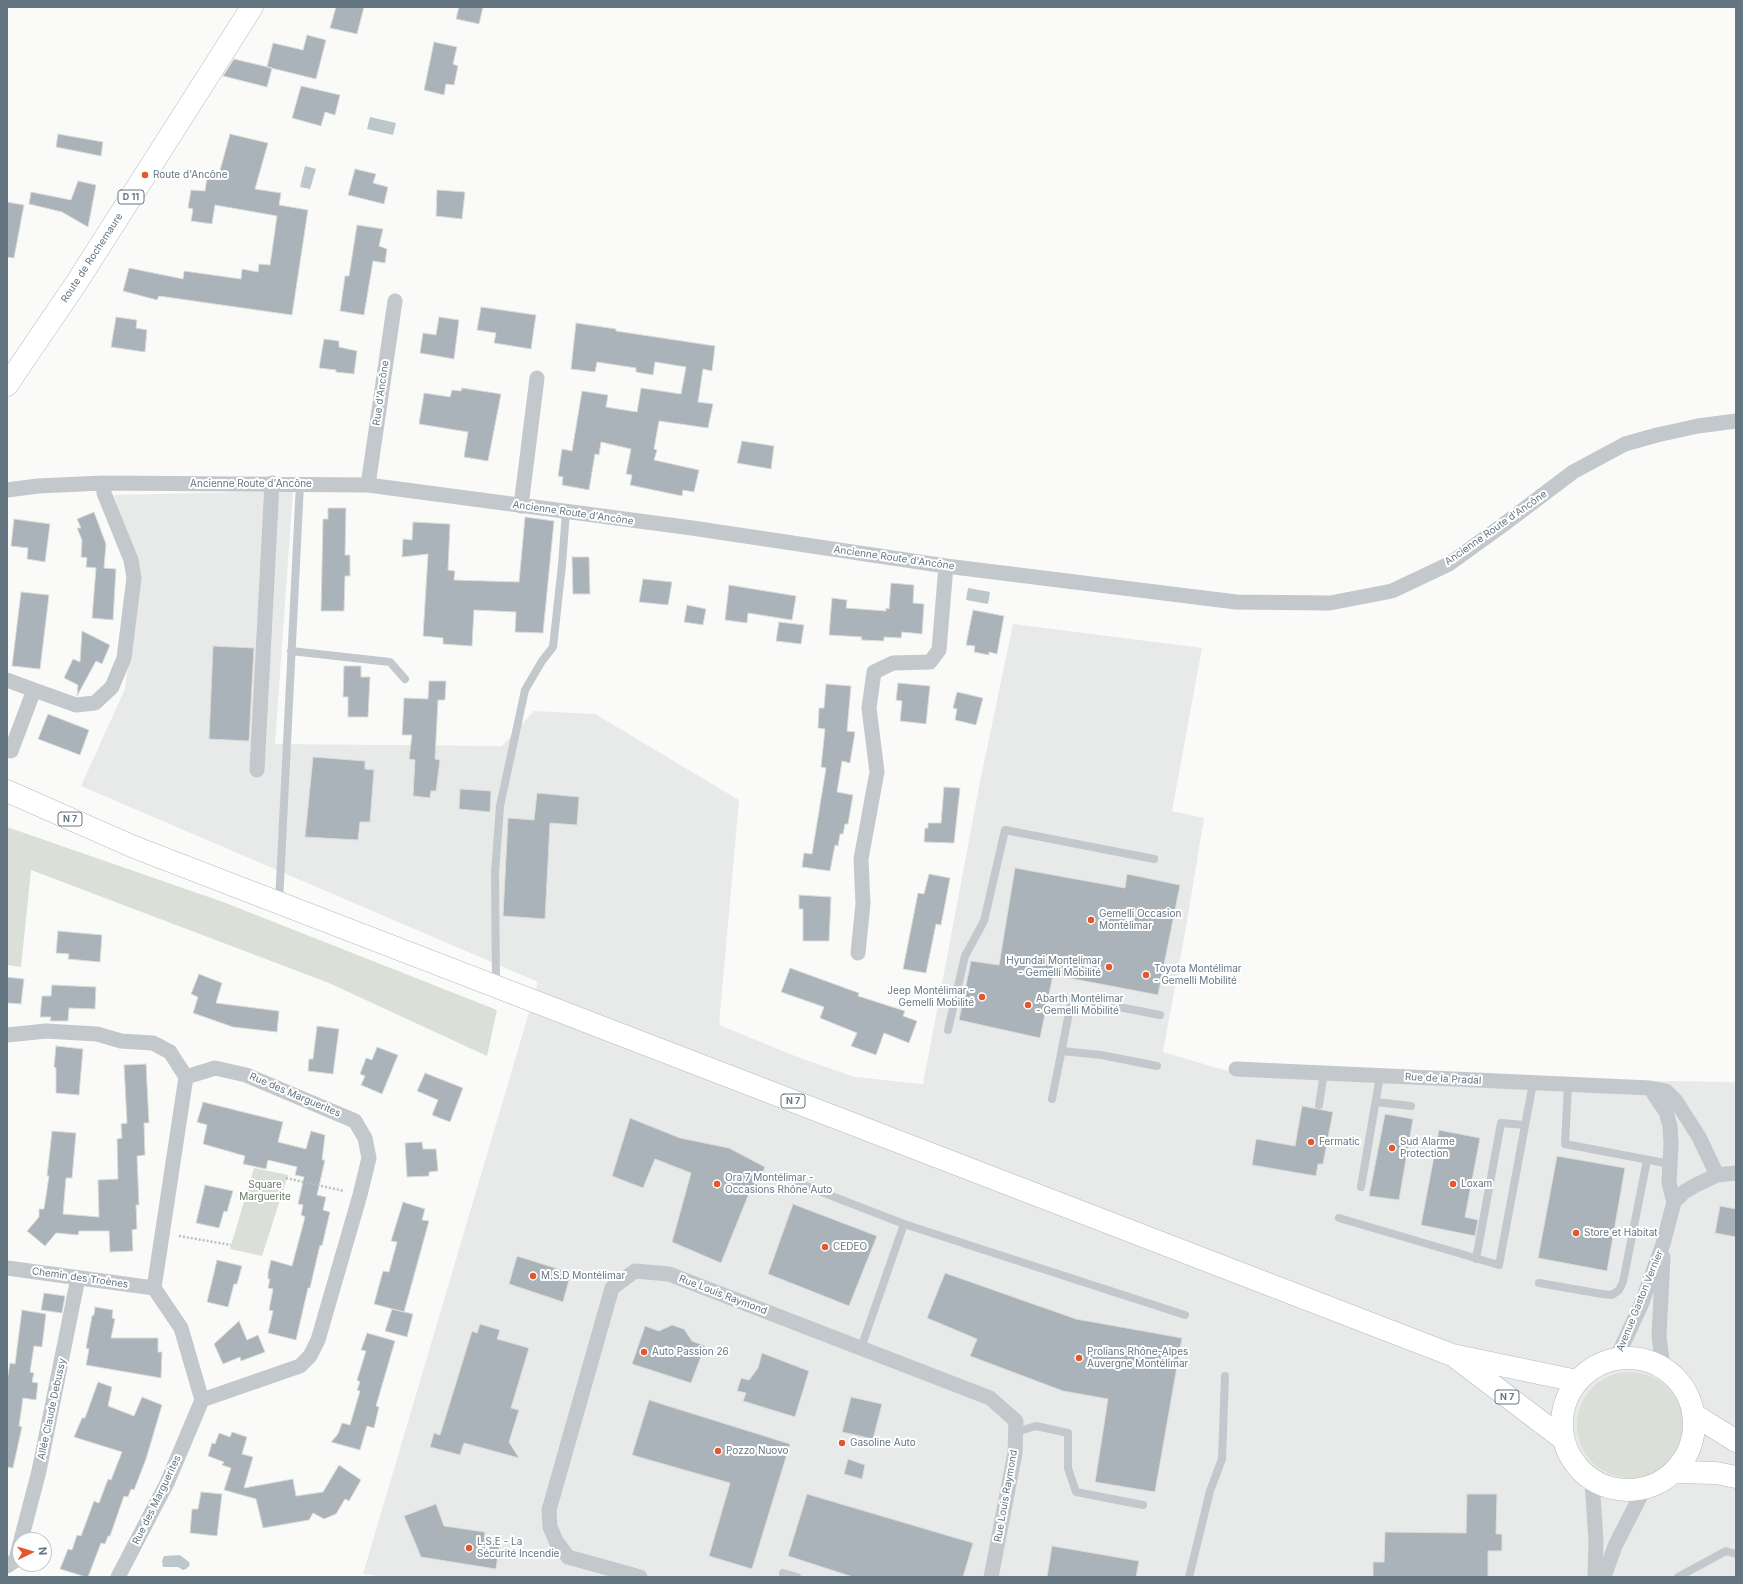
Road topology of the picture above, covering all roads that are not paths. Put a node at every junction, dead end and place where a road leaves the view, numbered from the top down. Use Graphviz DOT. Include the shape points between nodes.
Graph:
graph roads {
  1 [pos="252,7"];
  2 [pos="395,301"];
  3 [pos="536,378"];
  4 [pos="7,385"];
  5 [pos="1736,421"];
  6 [pos="272,483"];
  7 [pos="103,484"];
  8 [pos="300,484"];
  9 [pos="368,485"];
  10 [pos="7,490"];
  11 [pos="521,506"];
  12 [pos="566,512"];
  13 [pos="946,566"];
  14 [pos="291,651"];
  15 [pos="405,679"];
  16 [pos="7,680"];
  17 [pos="34,690"];
  18 [pos="7,749"];
  19 [pos="257,770"];
  20 [pos="7,791"];
  21 [pos="7,807"];
  22 [pos="134,848"];
  23 [pos="1154,859"];
  24 [pos="279,903"];
  25 [pos="858,953"];
  26 [pos="496,987"];
  27 [pos="1160,1015"];
  28 [pos="948,1030"];
  29 [pos="7,1035"];
  30 [pos="1062,1051"];
  31 [pos="1157,1066"];
  32 [pos="1236,1069"];
  33 [pos="1324,1073"];
  34 [pos="1380,1076"];
  35 [pos="186,1077"];
  36 [pos="1532,1083"];
  37 [pos="1568,1085"];
  38 [pos="1650,1088"];
  39 [pos="1052,1099"];
  40 [pos="1376,1102"];
  41 [pos="1319,1105"];
  42 [pos="1411,1106"];
  43 [pos="1525,1126"];
  44 [pos="1647,1160"];
  45 [pos="1670,1164"];
  46 [pos="1736,1173"];
  47 [pos="1717,1175"];
  48 [pos="794,1181"];
  49 [pos="1361,1187"];
  50 [pos="1674,1202"];
  51 [pos="1340,1218"];
  52 [pos="904,1224"];
  53 [pos="1663,1244"];
  54 [pos="1476,1259"];
  55 [pos="7,1268"];
  56 [pos="78,1278"];
  57 [pos="1539,1283"];
  58 [pos="154,1288"];
  59 [pos="1184,1315"];
  60 [pos="861,1348"];
  61 [pos="1452,1355"];
  62 [pos="1616,1359"];
  63 [pos="1663,1368"];
  64 [pos="1225,1376"];
  65 [pos="1577,1381"];
  66 [pos="202,1400"];
  67 [pos="1693,1414"];
  68 [pos="1016,1432"];
  69 [pos="1562,1438"];
  70 [pos="1736,1441"];
  71 [pos="1675,1472"];
  72 [pos="1736,1477"];
  73 [pos="1592,1481"];
  74 [pos="1644,1489"];
  75 [pos="1143,1505"];
  76 [pos="23,1532"];
  77 [pos="1736,1554"];
  78 [pos="783,1573"];
  79 [pos="118,1577"];
  80 [pos="640,1577"];
  81 [pos="797,1577"];
  82 [pos="991,1577"];
  83 [pos="1189,1577"];
  84 [pos="1595,1577"];
  85 [pos="1604,1577"];
  86 [pos="1678,1577"];
  1 -- 4 [label="main road, Route de Rochemaure / D 11" via="77,282"];
  2 -- 9 [label="street, Rue d'Ancône"];
  3 -- 11 [label="street"];
  5 -- 13 [label="street, Ancienne Route d'Ancône" via="1698,426 1625,444 1573,472 1449,564 1392,591 1330,603 1236,602"];
  6 -- 7 [label="street, Ancienne Route d'Ancône"];
  6 -- 8 [label="street, Ancienne Route d'Ancône"];
  6 -- 19 [label="street"];
  7 -- 10 [label="street, Ancienne Route d'Ancône" via="38,486"];
  7 -- 17 [label="street" via="104,493 131,560 134,578 124,658 112,687 94,703 76,705"];
  8 -- 9 [label="street, Ancienne Route d'Ancône"];
  8 -- 14 [label="lane"];
  9 -- 11 [label="street, Ancienne Route d'Ancône"];
  11 -- 12 [label="street, Ancienne Route d'Ancône"];
  12 -- 13 [label="street, Ancienne Route d'Ancône"];
  12 -- 26 [label="lane" via="553,646 525,690 500,806 495,873"];
  13 -- 25 [label="street" via="938,650 930,662 893,663 874,672 869,708 877,772 862,859 863,904"];
  14 -- 15 [label="lane" via="390,662"];
  14 -- 24 [label="lane"];
  16 -- 17 [label="street"];
  17 -- 18 [label="street" via="11,751"];
  20 -- 22 [label="main road, N 7"];
  21 -- 22 [label="main road, N 7"];
  22 -- 24 [label="main road, N 7"];
  23 -- 28 [label="lane" via="1005,830 984,921 965,956"];
  24 -- 26 [label="main road, N 7"];
  26 -- 61 [label="main road, N 7"];
  27 -- 30 [label="lane" via="1072,998"];
  29 -- 35 [label="street" via="46,1031 97,1034 121,1041 153,1043 170,1052"];
  30 -- 31 [label="lane" via="1101,1055"];
  30 -- 39 [label="lane"];
  32 -- 33 [label="street, Rue de la Pradal"];
  33 -- 34 [label="street, Rue de la Pradal"];
  33 -- 41 [label="lane"];
  34 -- 36 [label="street, Rue de la Pradal"];
  34 -- 40 [label="lane"];
  35 -- 58 [label="street"];
  35 -- 66 [label="street, Rue des Marguerites" via="215,1068 246,1074 355,1121 365,1138 369,1158 318,1340 310,1356 300,1366"];
  36 -- 37 [label="street, Rue de la Pradal"];
  36 -- 43 [label="lane"];
  37 -- 38 [label="street, Rue de la Pradal"];
  37 -- 44 [label="lane" via="1565,1144"];
  38 -- 45 [label="street" via="1666,1112 1670,1126"];
  38 -- 47 [label="street, Rue de la Pradal" via="1666,1091 1676,1101 1699,1137"];
  40 -- 42 [label="lane"];
  40 -- 49 [label="lane"];
  43 -- 54 [label="lane" via="1501,1123"];
  43 -- 54 [label="lane" via="1499,1266"];
  44 -- 45 [label="lane"];
  44 -- 57 [label="lane" via="1623,1282 1619,1290 1612,1295"];
  45 -- 50 [label="street" via="1669,1183"];
  46 -- 47 [label="street"];
  47 -- 50 [label="street" via="1690,1188"];
  48 -- 52 [label="lane"];
  50 -- 53 [label="street, Avenue Gaston Vernier"];
  51 -- 54 [label="lane"];
  52 -- 59 [label="lane"];
  52 -- 60 [label="lane"];
  53 -- 62 [label="street, Avenue Gaston Vernier" via="1641,1305"];
  53 -- 63 [label="street, Avenue Gaston Vernier" via="1659,1336"];
  55 -- 56 [label="street, Chemin des Troènes"];
  56 -- 58 [label="street, Chemin des Troènes"];
  56 -- 76 [label="street, Allée Claude Debussy" via="39,1471"];
  58 -- 66 [label="street" via="181,1328"];
  60 -- 68 [label="street, Rue Louis Raymond" via="990,1398 1016,1421"];
  60 -- 80 [label="street, Rue Louis Raymond" via="669,1274 635,1272 612,1288 549,1510 550,1527 556,1541 568,1557"];
  61 -- 65 [label="main road, N 7"];
  61 -- 69 [label="main road, N 7"];
  62 -- 63 [label="main road" via="1648,1361"];
  62 -- 65 [label="main road" via="1601,1363"];
  63 -- 67 [label="main road" via="1677,1380 1688,1396"];
  64 -- 83 [label="lane" via="1222,1459 1210,1491"];
  65 -- 69 [label="main road" via="1566,1398"];
  66 -- 79 [label="street, Rue des Marguerites" via="167,1483"];
  67 -- 70 [label="main road"];
  67 -- 71 [label="main road" via="1693,1435 1687,1455"];
  68 -- 75 [label="lane" via="1036,1426 1068,1433 1068,1468 1076,1492"];
  68 -- 82 [label="street, Rue Louis Raymond" via="1015,1452"];
  69 -- 73 [label="main road" via="1579,1470"];
  71 -- 72 [label="main road" via="1716,1473"];
  71 -- 74 [label="main road" via="1661,1483"];
  73 -- 74 [label="main road" via="1626,1491"];
  73 -- 84 [label="street" via="1596,1541"];
  74 -- 85 [label="street" via="1615,1546"];
  77 -- 86 [label="lane" via="1726,1550"];
  78 -- 81 [label="lane"];
}
